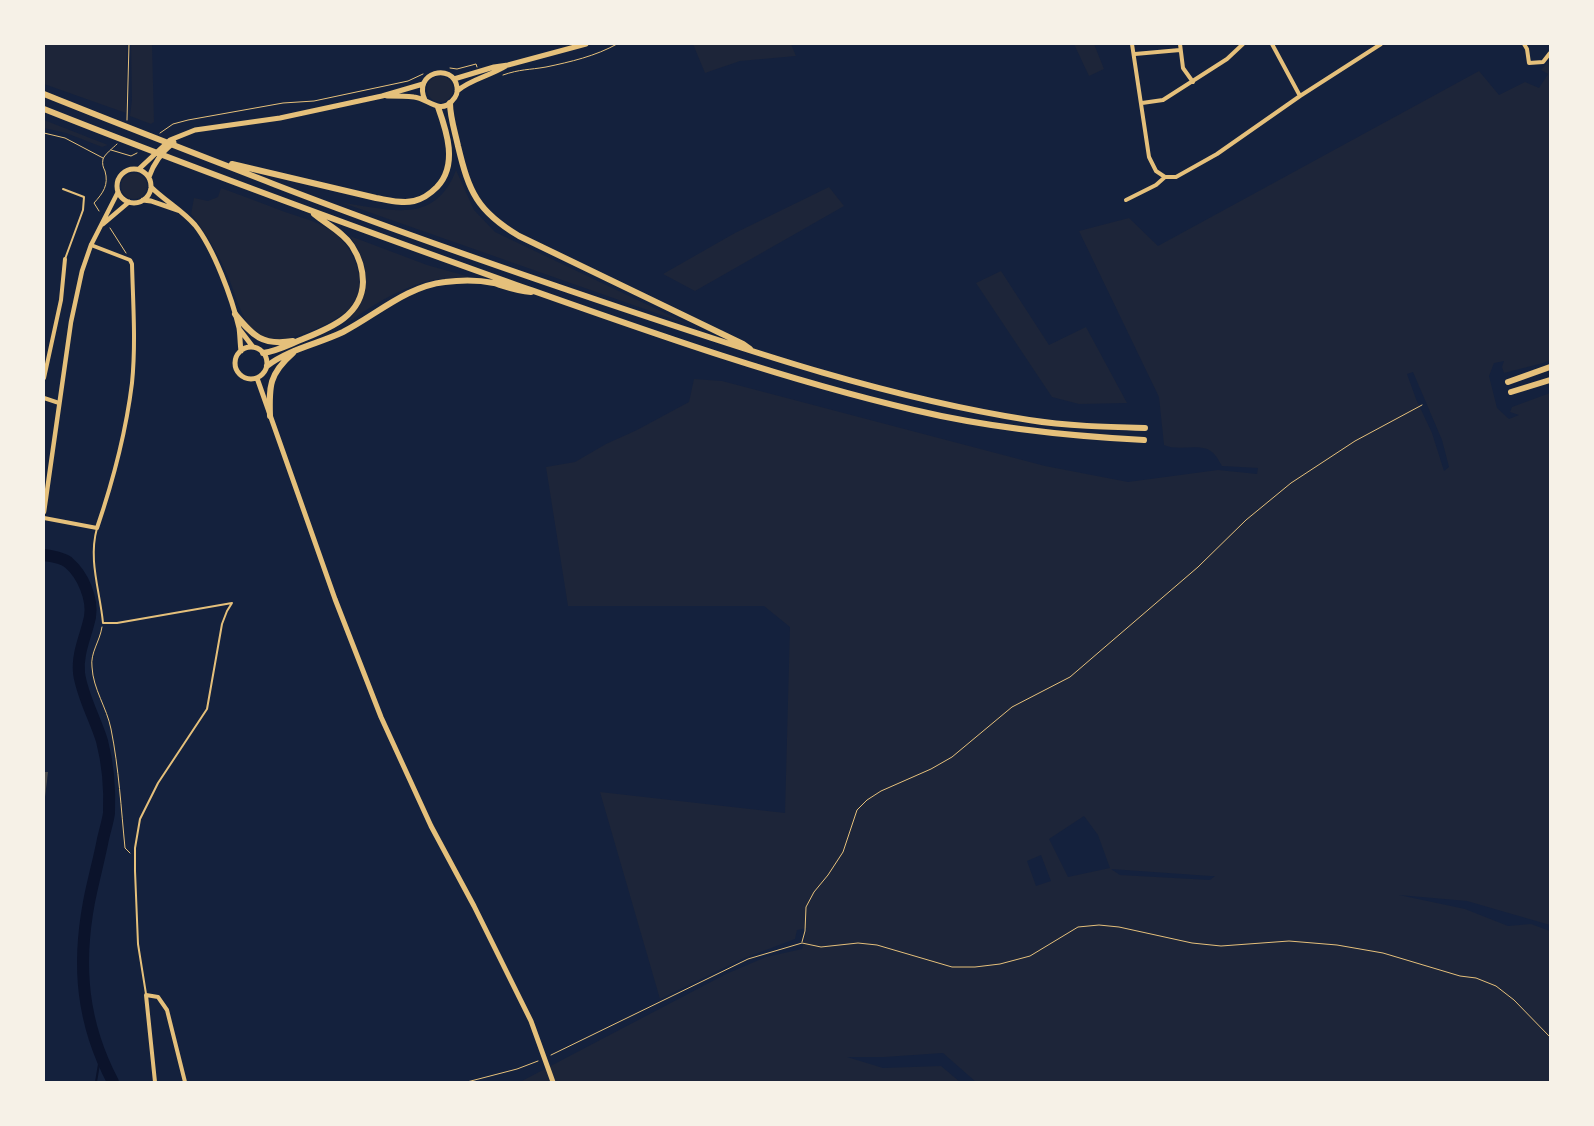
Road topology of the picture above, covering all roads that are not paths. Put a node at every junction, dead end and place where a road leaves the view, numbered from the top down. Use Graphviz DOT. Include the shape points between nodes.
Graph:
graph roads {
  1 [pos="586,44"];
  2 [pos="1132,44"];
  3 [pos="1180,44"];
  4 [pos="1243,44"];
  5 [pos="1272,44"];
  6 [pos="1381,44"];
  7 [pos="1524,44"];
  8 [pos="1180,50"];
  9 [pos="1550,53"];
  10 [pos="1134,54"];
  11 [pos="508,65"];
  12 [pos="454,79"];
  13 [pos="1193,82"];
  14 [pos="423,84"];
  15 [pos="457,90"];
  16 [pos="44,94"];
  17 [pos="382,96"];
  18 [pos="1300,96"];
  19 [pos="425,100"];
  20 [pos="450,103"];
  21 [pos="1142,103"];
  22 [pos="438,107"];
  23 [pos="44,109"];
  24 [pos="180,137"];
  25 [pos="212,160"];
  26 [pos="139,169"];
  27 [pos="149,177"];
  28 [pos="1166,178"];
  29 [pos="152,187"];
  30 [pos="62,189"];
  31 [pos="118,192"];
  32 [pos="143,200"];
  33 [pos="1126,200"];
  34 [pos="129,202"];
  35 [pos="180,211"];
  36 [pos="311,211"];
  37 [pos="103,224"];
  38 [pos="92,245"];
  39 [pos="65,259"];
  40 [pos="537,292"];
  41 [pos="235,314"];
  42 [pos="239,330"];
  43 [pos="299,340"];
  44 [pos="253,347"];
  45 [pos="302,348"];
  46 [pos="241,351"];
  47 [pos="263,353"];
  48 [pos="755,353"];
  49 [pos="267,366"];
  50 [pos="1550,367"];
  51 [pos="44,378"];
  52 [pos="257,378"];
  53 [pos="1550,380"];
  54 [pos="1508,382"];
  55 [pos="1511,392"];
  56 [pos="44,398"];
  57 [pos="59,402"];
  58 [pos="270,416"];
  59 [pos="1145,428"];
  60 [pos="1144,440"];
  61 [pos="44,512"];
  62 [pos="44,518"];
  63 [pos="97,528"];
  64 [pos="146,994"];
  65 [pos="155,1082"];
  66 [pos="184,1082"];
  67 [pos="553,1082"];
  1 -- 11 [label="main road"];
  2 -- 10 [label="street"];
  3 -- 8 [label="street"];
  4 -- 13 [label="street"];
  5 -- 18 [label="street"];
  6 -- 18 [label="street"];
  7 -- 9 [label="street" via="1530,64 1543,62"];
  8 -- 10 [label="street"];
  8 -- 13 [label="street" via="1183,68"];
  10 -- 21 [label="street"];
  11 -- 12 [label="main road"];
  11 -- 15 [label="main road"];
  12 -- 14 [label="main road" via="440,72 429,76"];
  12 -- 15 [label="main road"];
  13 -- 21 [label="street" via="1163,100"];
  14 -- 17 [label="main road"];
  14 -- 19 [label="main road"];
  15 -- 20 [label="main road"];
  16 -- 25 [label="highway"];
  17 -- 19 [label="main road"];
  17 -- 24 [label="main road" via="280,118 196,130"];
  18 -- 28 [label="street" via="1217,154 1176,177"];
  19 -- 22 [label="main road"];
  20 -- 22 [label="main road"];
  20 -- 48 [label="highway" via="468,183 491,217 520,236 743,344"];
  21 -- 28 [label="street" via="1149,157 1156,171"];
  22 -- 25 [label="highway" via="449,143 449,160 443,180 430,194 414,201 376,198"];
  23 -- 36 [label="highway"];
  24 -- 26 [label="main road" via="170,140"];
  24 -- 27 [label="main road" via="161,154"];
  25 -- 48 [label="highway" via="554,285"];
  26 -- 27 [label="main road"];
  26 -- 31 [label="main road" via="123,173 118,180"];
  27 -- 29 [label="main road"];
  28 -- 33 [label="street"];
  29 -- 32 [label="main road"];
  29 -- 35 [label="main road"];
  30 -- 39 [label="lane" via="84,197 83,210"];
  31 -- 34 [label="main road"];
  31 -- 37 [label="street"];
  32 -- 34 [label="main road"];
  32 -- 35 [label="main road"];
  34 -- 37 [label="street"];
  35 -- 41 [label="main road" via="209,246"];
  36 -- 40 [label="highway"];
  36 -- 43 [label="highway" via="350,244 362,266 363,286 349,315 326,330"];
  37 -- 38 [label="street"];
  38 -- 57 [label="street" via="82,271 73,313"];
  38 -- 63 [label="street" via="130,260 133,310 132,382 122,440"];
  39 -- 51 [label="street" via="61,300"];
  40 -- 45 [label="highway" via="521,292 492,283 443,282 417,290 345,331"];
  40 -- 60 [label="highway" via="779,373 915,410 1034,432"];
  41 -- 42 [label="main road"];
  41 -- 43 [label="highway" via="257,338 267,342"];
  42 -- 44 [label="main road"];
  42 -- 46 [label="main road"];
  43 -- 47 [label="highway"];
  44 -- 46 [label="main road"];
  44 -- 47 [label="main road"];
  45 -- 49 [label="highway"];
  45 -- 58 [label="highway" via="274,373 269,390"];
  46 -- 52 [label="main road" via="236,359 236,369 243,376"];
  47 -- 49 [label="main road"];
  48 -- 59 [label="highway" via="940,404 1032,420"];
  49 -- 52 [label="main road"];
  50 -- 54 [label="highway"];
  52 -- 58 [label="main road"];
  53 -- 55 [label="highway"];
  56 -- 57 [label="street"];
  57 -- 61 [label="street"];
  58 -- 67 [label="main road" via="334,599 381,717 431,826 531,1021"];
  62 -- 63 [label="street"];
  63 -- 64 [label="lane" via="93,543 94,564 103,623 232,603 222,624 207,709 158,783 140,819 135,855 138,944"];
  64 -- 65 [label="street"];
  64 -- 66 [label="street" via="158,997 167,1010"];
}
